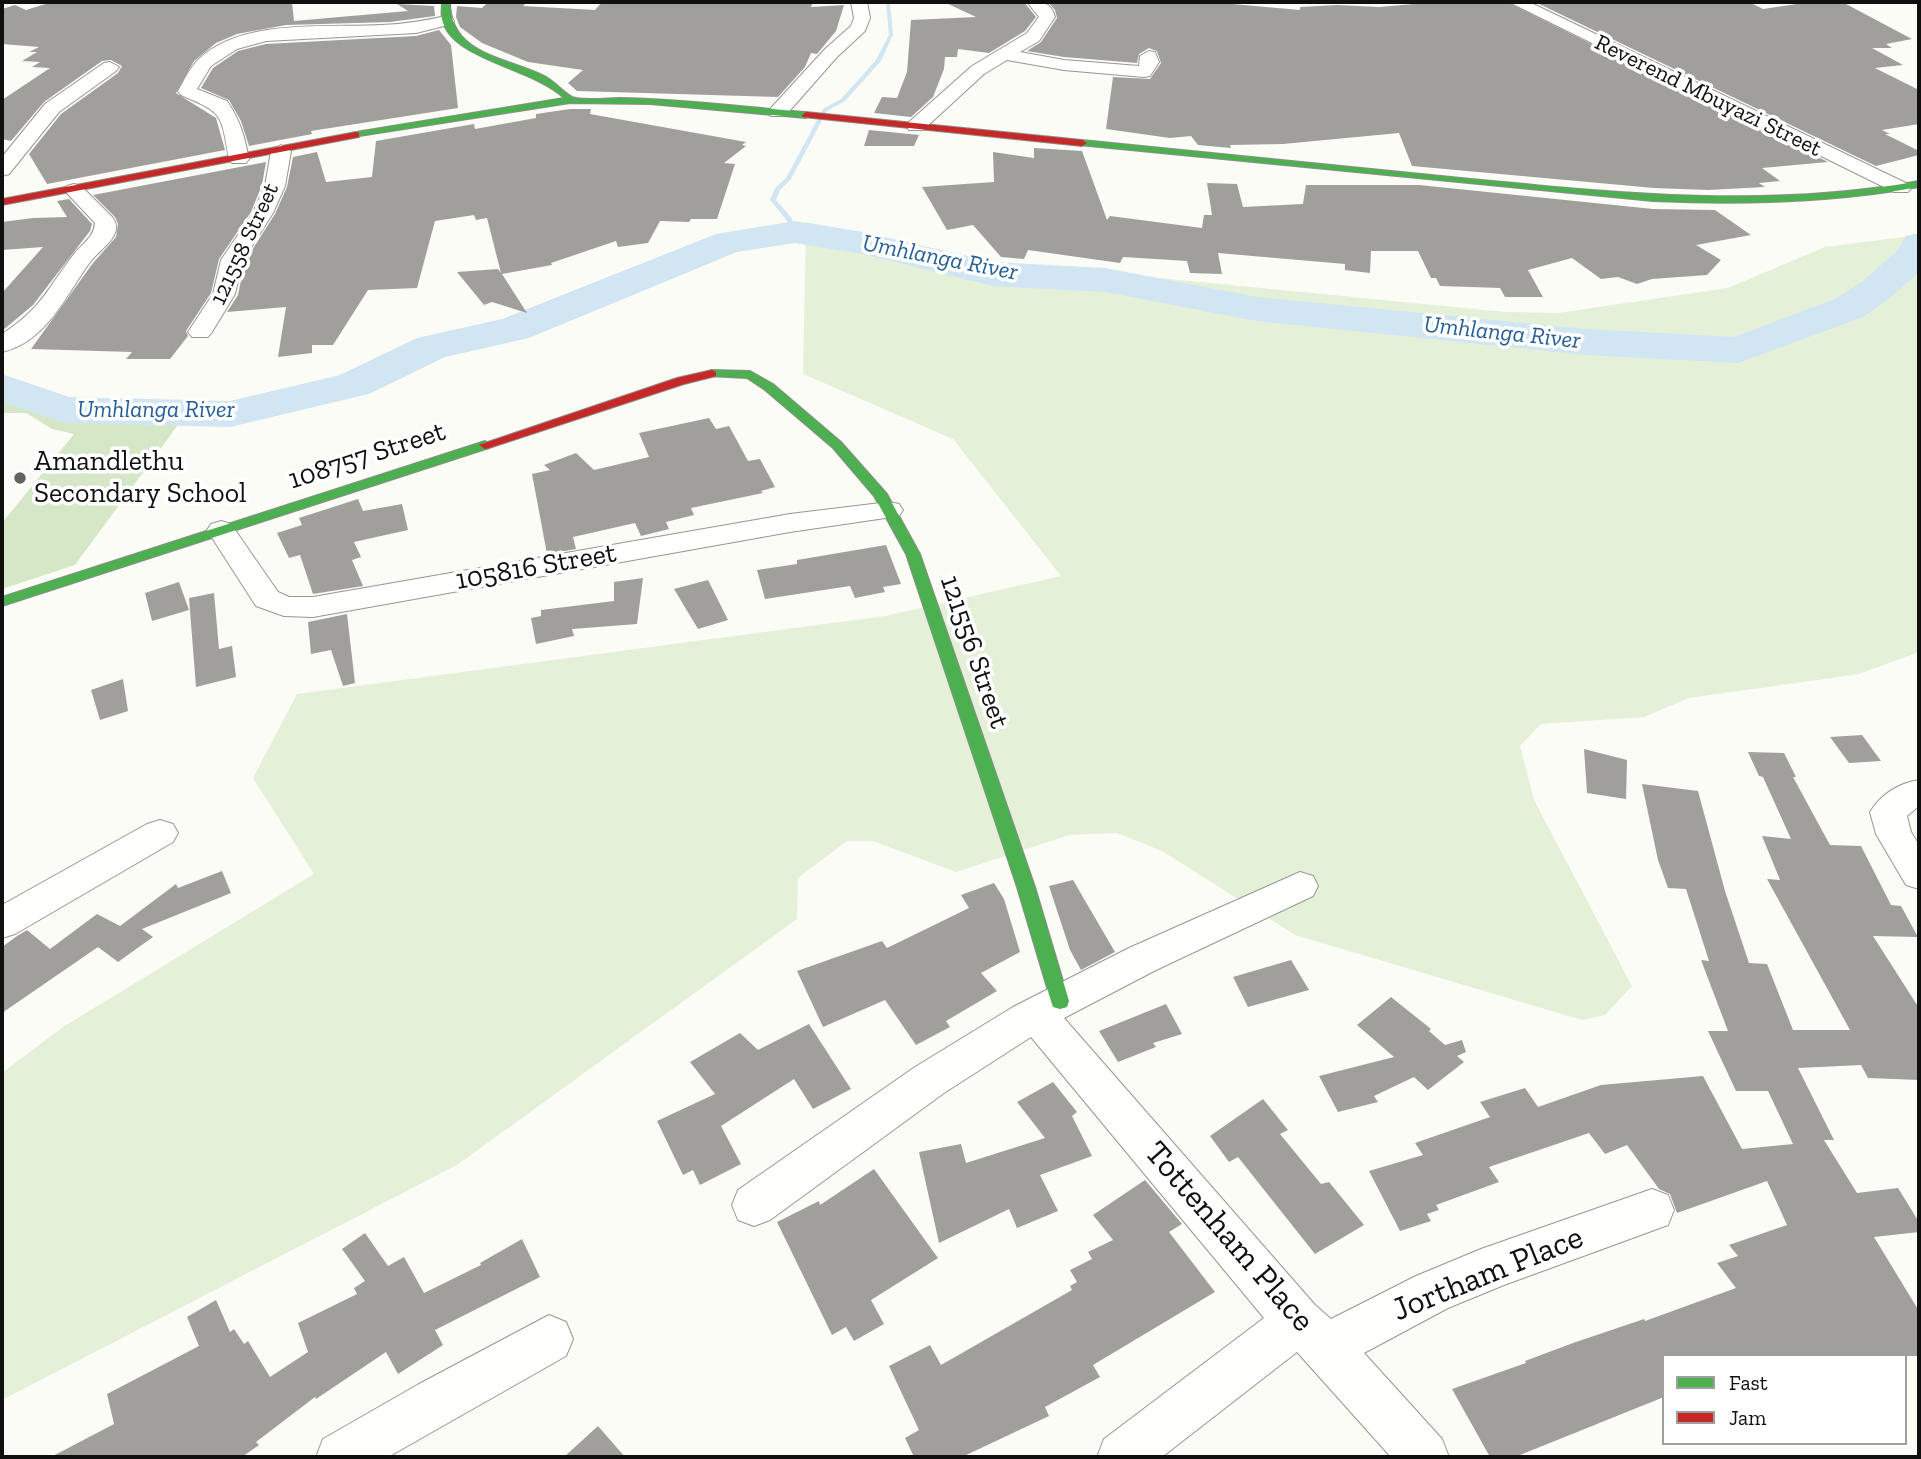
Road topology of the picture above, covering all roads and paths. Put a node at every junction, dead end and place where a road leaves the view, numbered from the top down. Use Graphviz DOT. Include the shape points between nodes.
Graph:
graph roads {
  1 [pos="446,2"];
  2 [pos="859,2"];
  3 [pos="1035,2"];
  4 [pos="1517,2"];
  5 [pos="446,21"];
  6 [pos="1003,54"];
  7 [pos="1149,56"];
  8 [pos="110,67"];
  9 [pos="570,100"];
  10 [pos="786,113"];
  11 [pos="916,126"];
  12 [pos="281,151"];
  13 [pos="239,159"];
  14 [pos="2,170"];
  15 [pos="1910,186"];
  16 [pos="74,190"];
  17 [pos="2,202"];
  18 [pos="200,332"];
  19 [pos="2,345"];
  20 [pos="750,376"];
  21 [pos="889,510"];
  22 [pos="221,530"];
  23 [pos="2,602"];
  24 [pos="1919,793"];
  25 [pos="160,833"];
  26 [pos="1919,876"];
  27 [pos="1300,886"];
  28 [pos="2,923"];
  29 [pos="1048,1008"];
  30 [pos="754,1205"];
  31 [pos="1652,1210"];
  32 [pos="1313,1334"];
  33 [pos="549,1339"];
  34 [pos="341,1457"];
  35 [pos="1122,1457"];
  36 [pos="1424,1457"];
  1 -- 5 [label="street"];
  2 -- 10 [label="street" via="859,27 831,53"];
  3 -- 6 [label="street" via="1045,10 1043,27"];
  4 -- 15 [label="street, Reverend Mbuyazi Street"];
  5 -- 9 [label="street" via="452,34 463,42 551,81"];
  5 -- 13 [label="street" via="403,29 266,34 241,40 215,56 193,74 187,90 219,105 233,125"];
  6 -- 7 [label="street" via="1144,72"];
  6 -- 11 [label="street" via="978,70"];
  8 -- 14 [label="street" via="52,108"];
  9 -- 10 [label="street" via="650,100"];
  9 -- 12 [label="street"];
  10 -- 11 [label="street"];
  11 -- 15 [label="street" via="1719,203 1806,201"];
  12 -- 13 [label="street"];
  12 -- 18 [label="street, 121558 Street" via="275,186 263,213 233,260 225,294"];
  13 -- 16 [label="street"];
  16 -- 17 [label="street"];
  16 -- 19 [label="street" via="106,222 105,234 83,257 50,307"];
  20 -- 21 [label="street, 121556 Street" via="788,401 837,445"];
  20 -- 22 [label="street, 108757 Street" via="718,373 681,381"];
  21 -- 22 [label="street, 105816 Street" via="790,523 313,607 277,606 267,599"];
  21 -- 29 [label="street, 121556 Street" via="913,554 1026,887"];
  22 -- 23 [label="street, 108757 Street"];
  24 -- 26 [label="street" via="1910,794 1888,812 1894,834"];
  25 -- 28 [label="street"];
  27 -- 29 [label="street"];
  29 -- 30 [label="street" via="939,1074"];
  29 -- 32 [label="street, Tottenham Place"];
  31 -- 32 [label="street, Jortham Place"];
  32 -- 35 [label="street, Jortham Place"];
  32 -- 36 [label="street, Tottenham Place"];
  33 -- 34 [label="street"];
}
